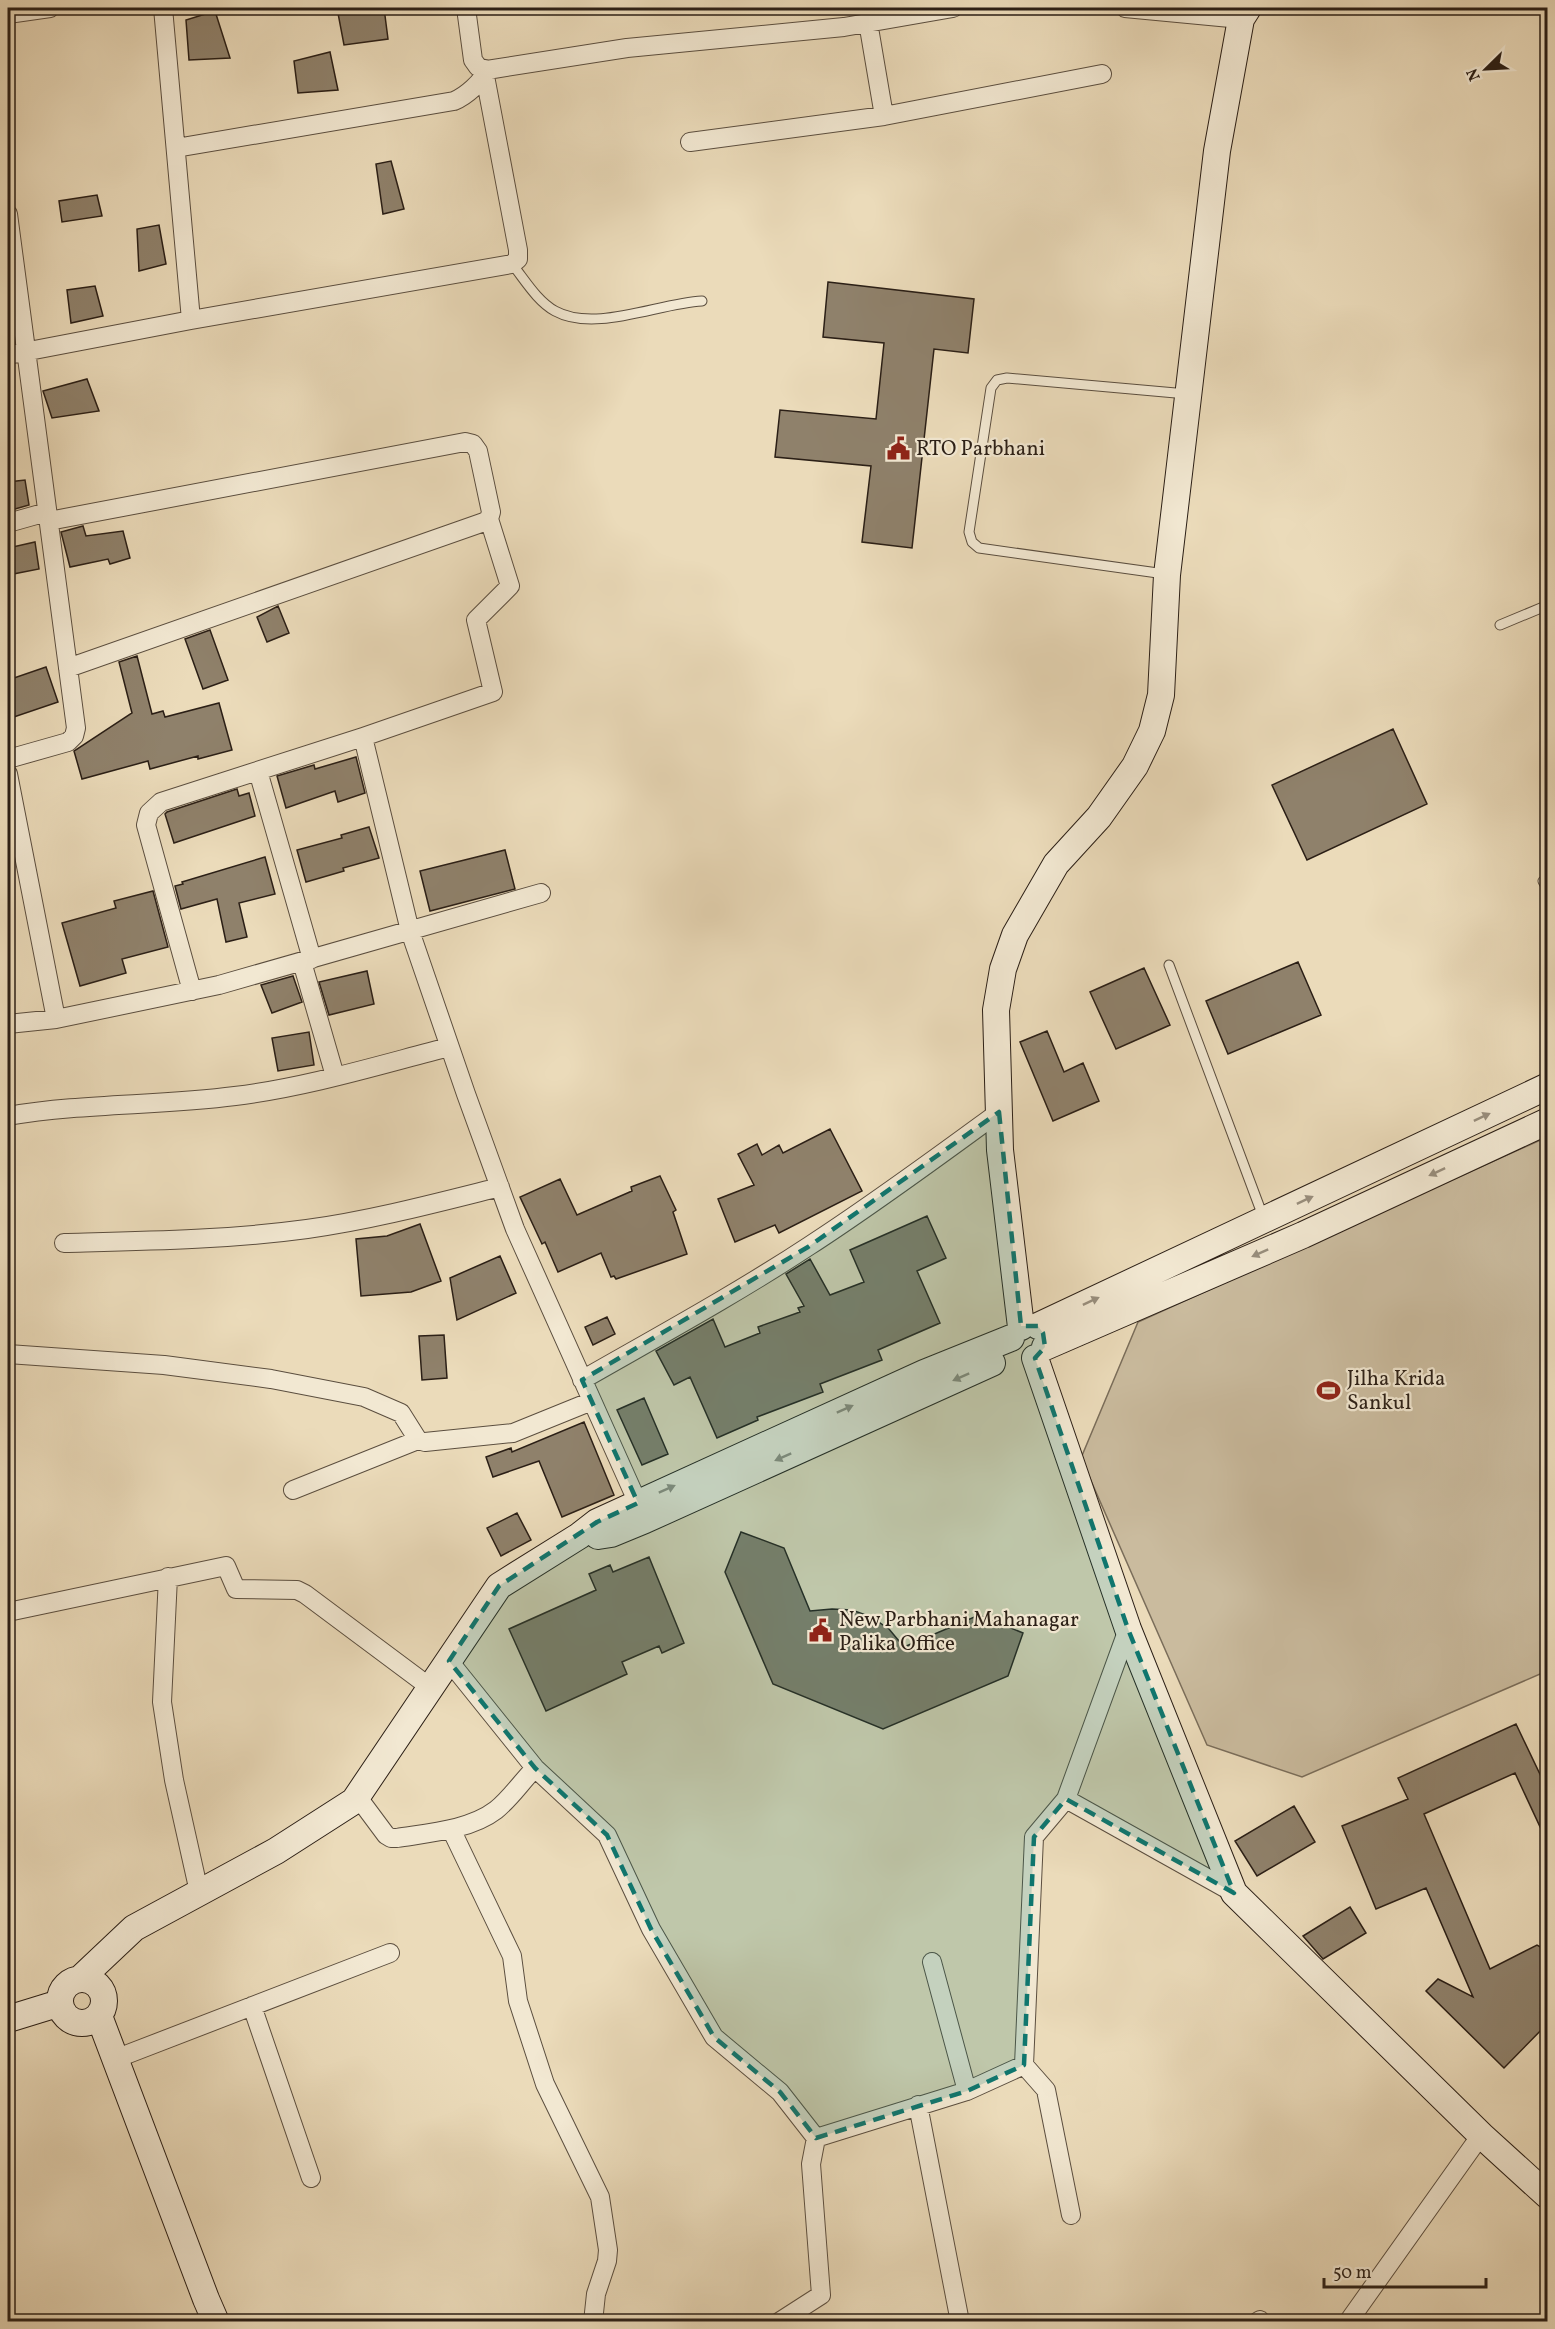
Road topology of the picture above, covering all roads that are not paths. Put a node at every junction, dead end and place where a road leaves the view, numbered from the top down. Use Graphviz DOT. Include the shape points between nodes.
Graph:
graph roads {
  1 [pos="50,8"];
  2 [pos="163,8"];
  3 [pos="466,8"];
  4 [pos="953,8"];
  5 [pos="1125,8"];
  6 [pos="8,14"];
  7 [pos="1244,14"];
  8 [pos="868,22"];
  9 [pos="486,73"];
  10 [pos="1102,74"];
  11 [pos="884,116"];
  12 [pos="690,142"];
  13 [pos="176,148"];
  14 [pos="8,214"];
  15 [pos="512,264"];
  16 [pos="702,301"];
  17 [pos="191,320"];
  18 [pos="26,352"];
  19 [pos="8,355"];
  20 [pos="1189,394"];
  21 [pos="48,516"];
  22 [pos="489,519"];
  23 [pos="8,523"];
  24 [pos="1167,575"];
  25 [pos="1548,605"];
  26 [pos="1500,625"];
  27 [pos="68,668"];
  28 [pos="363,737"];
  29 [pos="8,759"];
  30 [pos="258,771"];
  31 [pos="8,774"];
  32 [pos="1543,881"];
  33 [pos="1548,890"];
  34 [pos="540,893"];
  35 [pos="410,931"];
  36 [pos="307,961"];
  37 [pos="1169,965"];
  38 [pos="192,991"];
  39 [pos="56,1019"];
  40 [pos="8,1024"];
  41 [pos="449,1047"];
  42 [pos="335,1076"];
  43 [pos="1548,1086"];
  44 [pos="999,1112"];
  45 [pos="8,1116"];
  46 [pos="1548,1120"];
  47 [pos="500,1187"];
  48 [pos="1264,1220"];
  49 [pos="64,1244"];
  50 [pos="1027,1341"];
  51 [pos="8,1354"];
  52 [pos="582,1380"];
  53 [pos="592,1401"];
  54 [pos="418,1440"];
  55 [pos="293,1490"];
  56 [pos="641,1511"];
  57 [pos="168,1577"];
  58 [pos="8,1612"];
  59 [pos="1128,1629"];
  60 [pos="449,1661"];
  61 [pos="431,1688"];
  62 [pos="535,1767"];
  63 [pos="357,1796"];
  64 [pos="1066,1799"];
  65 [pos="451,1829"];
  66 [pos="199,1892"];
  67 [pos="1234,1893"];
  68 [pos="390,1953"];
  69 [pos="932,1962"];
  70 [pos="80,1979"];
  71 [pos="60,2003"];
  72 [pos="252,2007"];
  73 [pos="99,2016"];
  74 [pos="8,2019"];
  75 [pos="116,2059"];
  76 [pos="1024,2065"];
  77 [pos="967,2091"];
  78 [pos="918,2105"];
  79 [pos="1481,2135"];
  80 [pos="816,2138"];
  81 [pos="311,2178"];
  82 [pos="1548,2196"];
  83 [pos="1071,2215"];
  84 [pos="216,2322"];
  85 [pos="593,2322"];
  86 [pos="778,2322"];
  87 [pos="960,2322"];
  88 [pos="1348,2322"];
  1 -- 6 [label="street"];
  2 -- 13 [label="street"];
  3 -- 9 [label="street" via="473,60"];
  4 -- 8 [label="street"];
  5 -- 7 [label="street"];
  7 -- 20 [label="street" via="1217,151"];
  8 -- 9 [label="street" via="627,48"];
  8 -- 11 [label="street"];
  9 -- 13 [label="street" via="454,101"];
  9 -- 15 [label="street" via="518,250 518,259"];
  10 -- 11 [label="street"];
  11 -- 12 [label="street"];
  13 -- 17 [label="street"];
  14 -- 18 [label="street"];
  15 -- 16 [label="lane" via="542,301 568,316 613,317"];
  15 -- 17 [label="street"];
  17 -- 18 [label="street"];
  18 -- 19 [label="street"];
  18 -- 21 [label="street"];
  20 -- 24 [label="street"];
  20 -- 24 [label="lane" via="997,380 991,388 969,532 972,542 980,548"];
  21 -- 22 [label="street" via="465,442 478,451 491,512"];
  21 -- 23 [label="street"];
  21 -- 27 [label="street"];
  22 -- 27 [label="street"];
  22 -- 28 [label="street" via="510,586 476,620 494,692"];
  24 -- 44 [label="street" via="1161,695 1152,731 1135,766 1099,817 1056,864 1015,934 1002,969 996,1010"];
  25 -- 26 [label="lane"];
  27 -- 29 [label="street" via="74,736 68,742"];
  28 -- 30 [label="street"];
  28 -- 35 [label="street"];
  30 -- 36 [label="street"];
  30 -- 38 [label="street" via="161,802 149,813 146,825"];
  31 -- 39 [label="street"];
  32 -- 33 [label="lane"];
  34 -- 35 [label="street"];
  35 -- 36 [label="street"];
  35 -- 41 [label="street"];
  36 -- 38 [label="street"];
  36 -- 42 [label="street"];
  37 -- 48 [label="lane"];
  38 -- 39 [label="street"];
  39 -- 40 [label="street"];
  41 -- 42 [label="street"];
  41 -- 47 [label="street"];
  42 -- 45 [label="street" via="236,1096 41,1110"];
  48 -- 43 [label="street, one-way"];
  44 -- 50 [label="street" via="1000,1150"];
  44 -- 52 [label="street" via="808,1246"];
  46 -- 50 [label="street, one-way" via="1303,1235"];
  47 -- 49 [label="street" via="395,1213 308,1228 208,1239"];
  47 -- 52 [label="street"];
  50 -- 48 [label="street, one-way"];
  50 -- 56 [label="street"];
  50 -- 59 [label="street"];
  51 -- 54 [label="street" via="164,1365 272,1379 364,1398 401,1413"];
  52 -- 53 [label="street"];
  53 -- 54 [label="street" via="513,1432"];
  53 -- 56 [label="street"];
  54 -- 55 [label="street"];
  56 -- 60 [label="street" via="605,1535 579,1536 499,1586"];
  57 -- 58 [label="street"];
  57 -- 61 [label="street" via="222,1565 230,1570 236,1589 297,1590"];
  57 -- 66 [label="street" via="162,1702 174,1780"];
  59 -- 64 [label="street"];
  59 -- 67 [label="street"];
  60 -- 61 [label="street"];
  60 -- 62 [label="street"];
  61 -- 63 [label="street"];
  62 -- 65 [label="street" via="495,1810"];
  62 -- 80 [label="street" via="607,1835 651,1929 714,2037 780,2092"];
  63 -- 65 [label="street" via="391,1838"];
  63 -- 66 [label="street" via="276,1851"];
  64 -- 67 [label="street"];
  64 -- 76 [label="street" via="1034,1837"];
  65 -- 85 [label="street" via="512,1956 518,2001 545,2084 600,2197 608,2250"];
  66 -- 70 [label="street" via="134,1928"];
  67 -- 79 [label="street"];
  68 -- 72 [label="street"];
  69 -- 77 [label="street"];
  70 -- 71 [label="street" via="66,1987"];
  70 -- 73 [label="street" via="89,1980 102,1991 103,2008"];
  71 -- 73 [label="street" via="68,2018 76,2022 93,2021"];
  71 -- 74 [label="street"];
  72 -- 75 [label="street"];
  72 -- 81 [label="street"];
  73 -- 75 [label="street"];
  75 -- 84 [label="street"];
  76 -- 77 [label="street"];
  76 -- 83 [label="street" via="1046,2090"];
  77 -- 78 [label="street"];
  78 -- 80 [label="street"];
  78 -- 87 [label="street"];
  79 -- 82 [label="street"];
  79 -- 88 [label="street"];
  80 -- 86 [label="street" via="811,2163 821,2295"];
}
